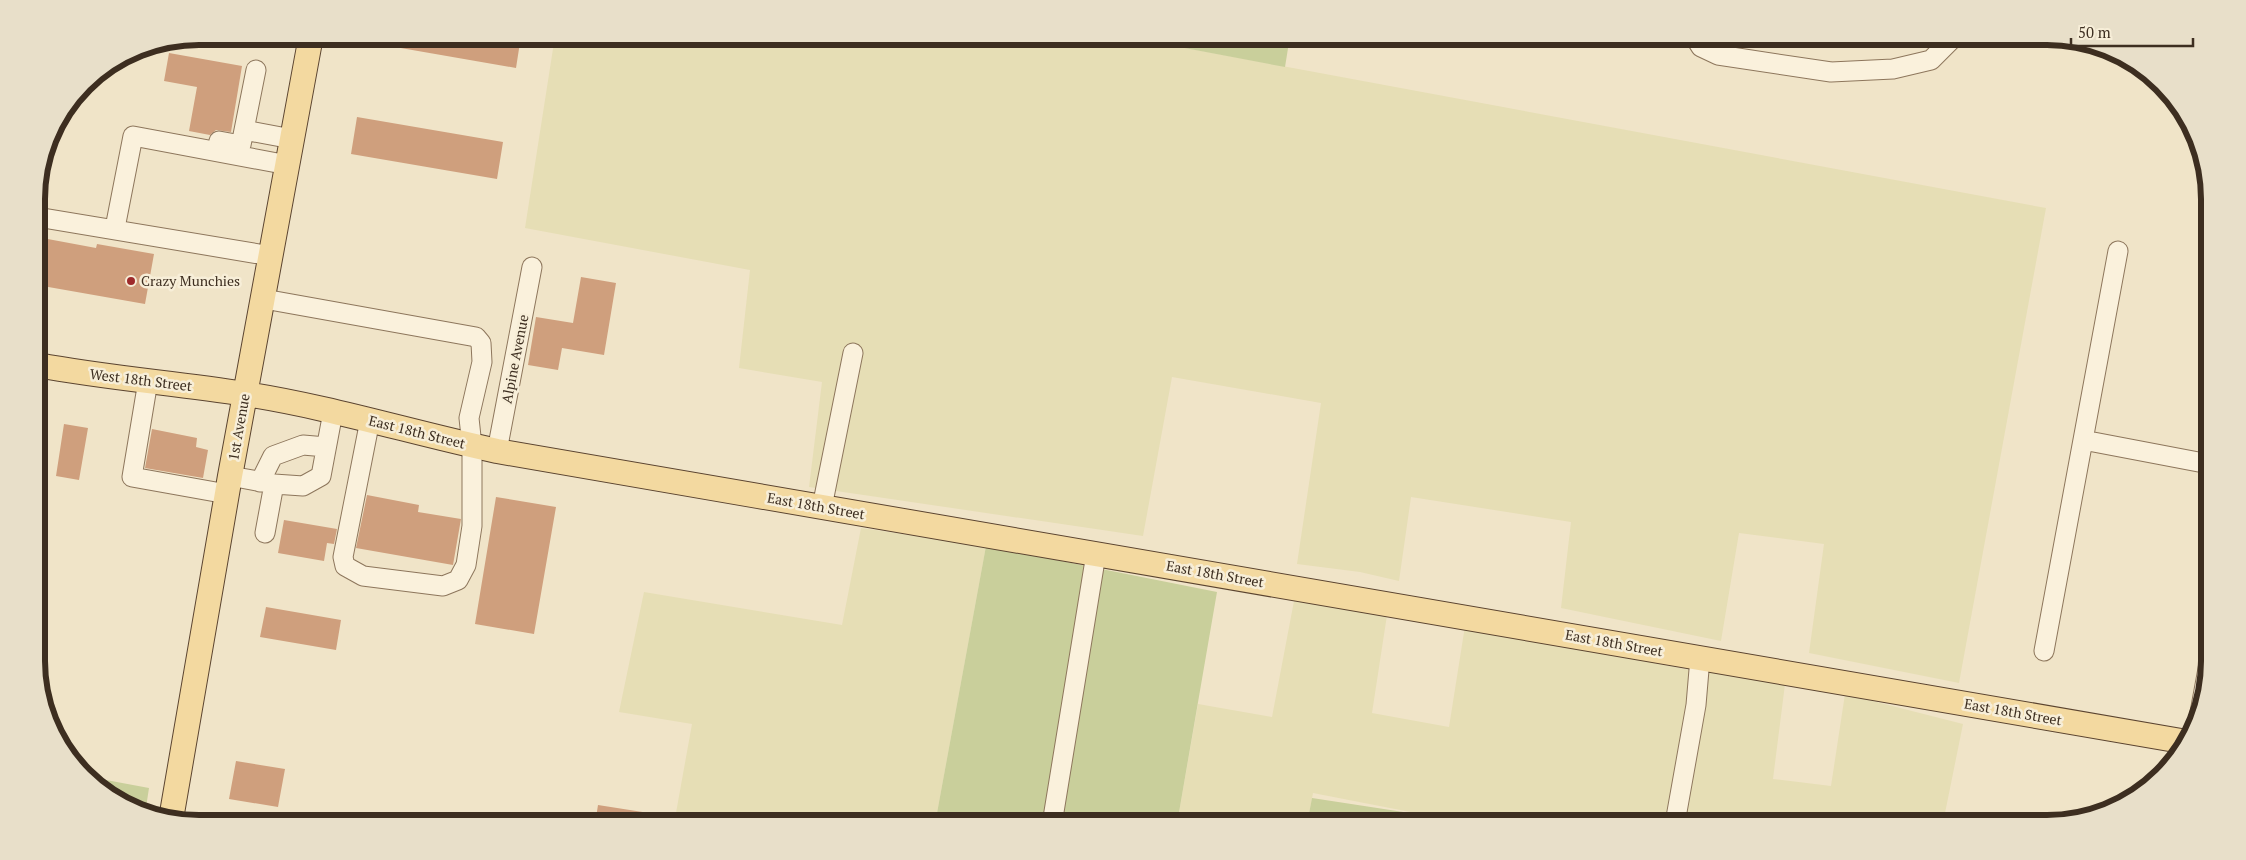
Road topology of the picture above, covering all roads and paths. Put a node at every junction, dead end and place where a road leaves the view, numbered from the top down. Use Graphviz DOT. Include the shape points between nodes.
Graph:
graph roads {
  1 [pos="309,45"];
  2 [pos="1700,45"];
  3 [pos="1946,45"];
  4 [pos="256,70"];
  5 [pos="156,128"];
  6 [pos="244,130"];
  7 [pos="292,139"];
  8 [pos="288,165"];
  9 [pos="45,218"];
  10 [pos="115,228"];
  11 [pos="2118,251"];
  12 [pos="271,256"];
  13 [pos="532,267"];
  14 [pos="264,299"];
  15 [pos="853,353"];
  16 [pos="45,366"];
  17 [pos="148,381"];
  18 [pos="245,394"];
  19 [pos="333,412"];
  20 [pos="370,420"];
  21 [pos="2083,440"];
  22 [pos="472,446"];
  23 [pos="326,447"];
  24 [pos="497,451"];
  25 [pos="2201,462"];
  26 [pos="267,483"];
  27 [pos="228,485"];
  28 [pos="822,507"];
  29 [pos="265,533"];
  30 [pos="1096,554"];
  31 [pos="2044,651"];
  32 [pos="1700,658"];
  33 [pos="2178,741"];
  34 [pos="172,813"];
  35 [pos="1053,815"];
  36 [pos="1678,815"];
  1 -- 7 [label="main road, 1st Avenue"];
  2 -- 3 [label="street" via="1718,55 1831,72 1893,69 1930,60"];
  4 -- 6 [label="street"];
  5 -- 6 [label="street" via="241,145"];
  6 -- 7 [label="street"];
  7 -- 8 [label="main road, 1st Avenue"];
  8 -- 10 [label="street" via="133,136"];
  8 -- 12 [label="main road, 1st Avenue"];
  9 -- 10 [label="street"];
  10 -- 12 [label="street"];
  11 -- 21 [label="street"];
  12 -- 14 [label="main road, 1st Avenue"];
  13 -- 24 [label="street, Alpine Avenue"];
  14 -- 18 [label="main road, 1st Avenue"];
  14 -- 22 [label="street" via="476,337 481,344 482,362 469,418"];
  15 -- 28 [label="street"];
  16 -- 17 [label="main road, West 18th Street"];
  17 -- 18 [label="main road, West 18th Street"];
  17 -- 27 [label="street" via="132,477"];
  18 -- 19 [label="main road, East 18th Street"];
  18 -- 27 [label="main road, 1st Avenue"];
  19 -- 20 [label="main road, East 18th Street"];
  19 -- 23 [label="street"];
  20 -- 22 [label="main road, East 18th Street"];
  20 -- 22 [label="street" via="343,557 345,566 363,576 443,586 458,580 466,565 472,526"];
  21 -- 25 [label="street"];
  21 -- 31 [label="street"];
  22 -- 24 [label="main road, East 18th Street"];
  23 -- 26 [label="street" via="303,445 273,456"];
  23 -- 26 [label="street" via="321,476 302,486"];
  24 -- 28 [label="main road, East 18th Street"];
  26 -- 27 [label="street"];
  26 -- 29 [label="street"];
  27 -- 34 [label="main road, 1st Avenue"];
  28 -- 30 [label="main road, East 18th Street"];
  30 -- 32 [label="main road, East 18th Street"];
  30 -- 35 [label="street"];
  32 -- 33 [label="main road, East 18th Street"];
  32 -- 36 [label="street" via="1696,705"];
}
